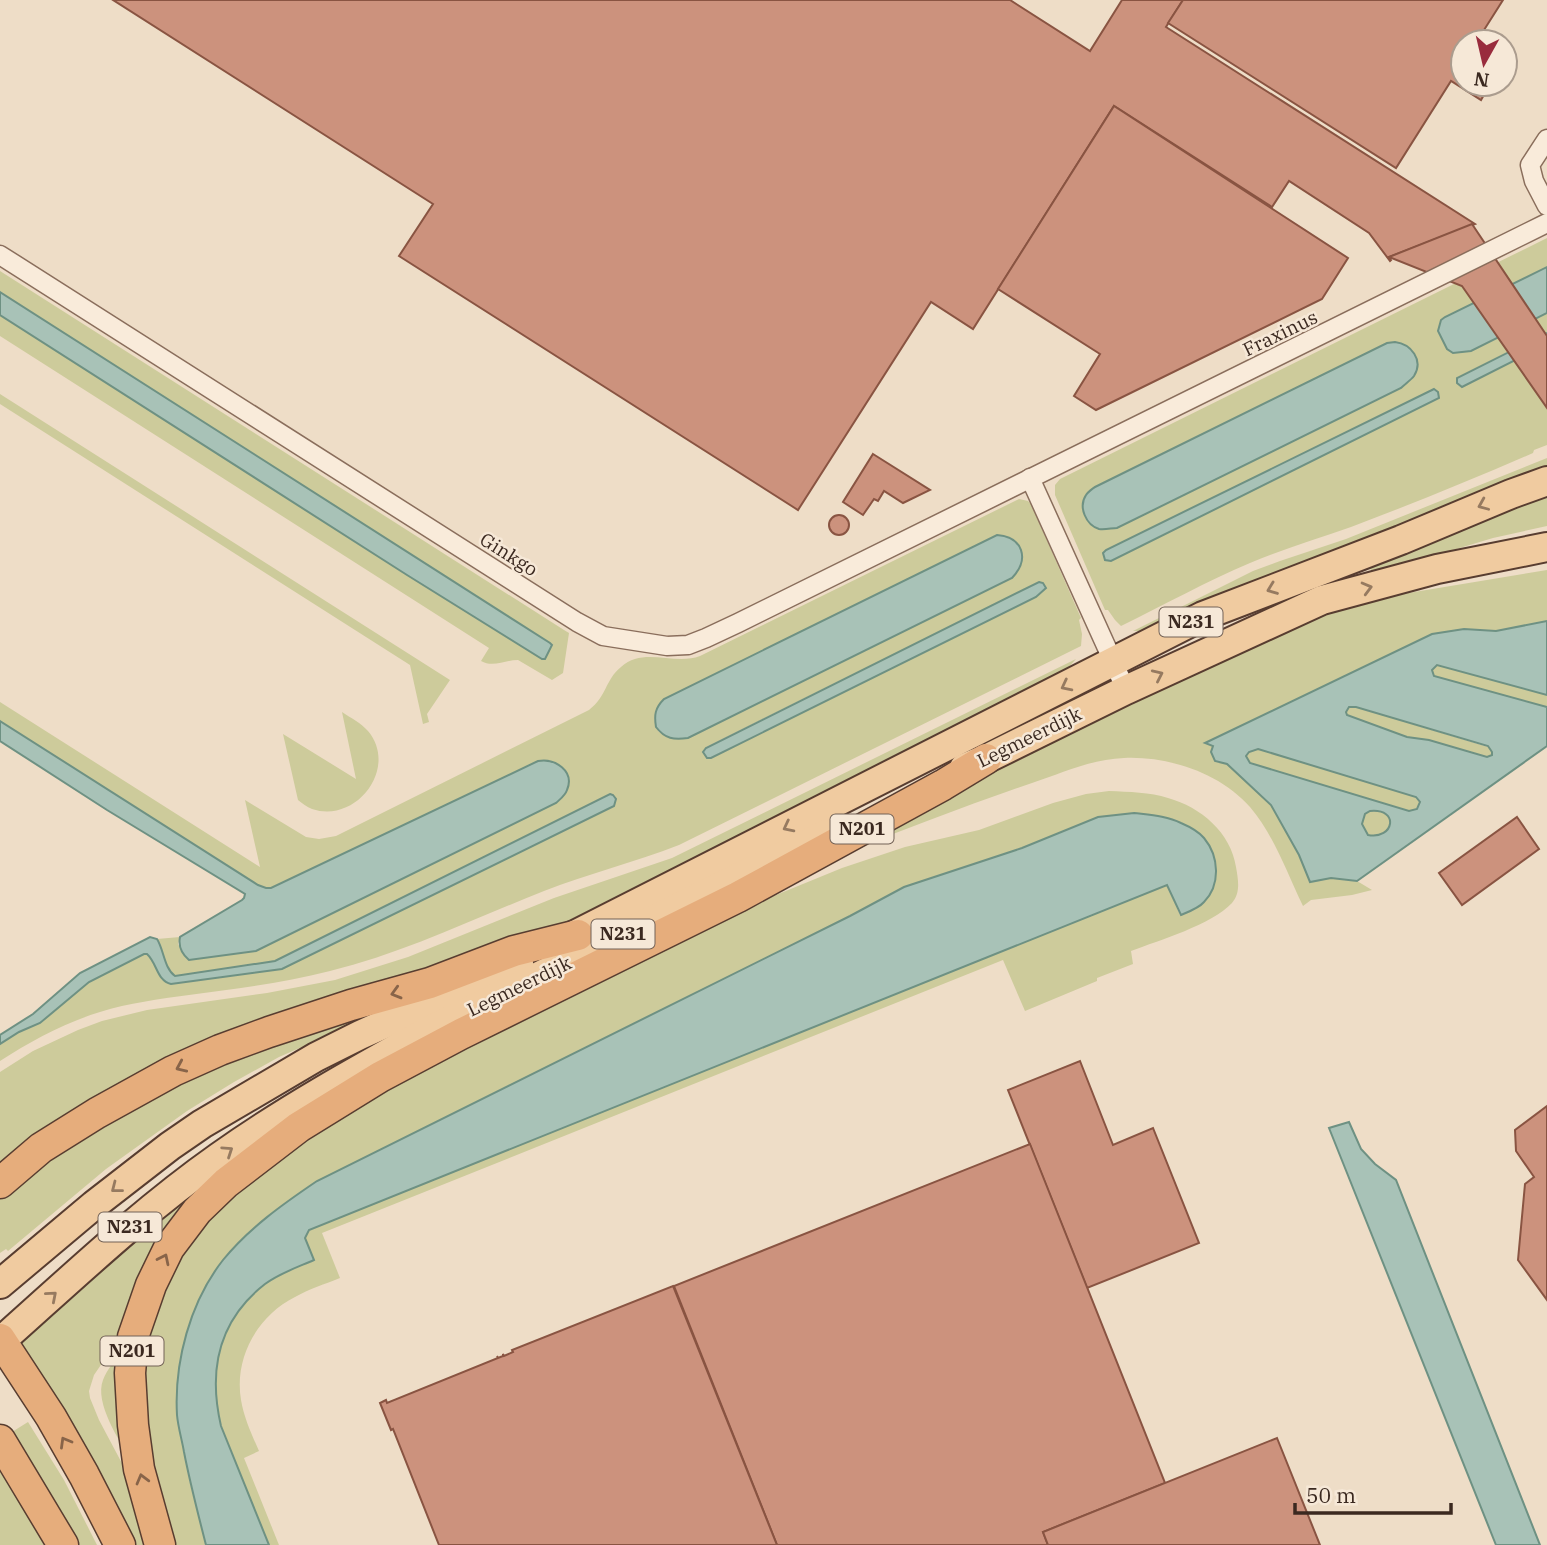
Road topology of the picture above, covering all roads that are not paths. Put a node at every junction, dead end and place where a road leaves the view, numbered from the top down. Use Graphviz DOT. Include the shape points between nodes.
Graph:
graph roads {
  1 [pos="1547,139"];
  2 [pos="1547,206"];
  3 [pos="1547,223"];
  4 [pos="0,255"];
  5 [pos="1030,478"];
  6 [pos="1547,481"];
  7 [pos="1547,547"];
  8 [pos="1113,663"];
  9 [pos="1126,690"];
  10 [pos="986,759"];
  11 [pos="578,934"];
  12 [pos="0,1182"];
  13 [pos="0,1284"];
  14 [pos="0,1340"];
  15 [pos="0,1440"];
  16 [pos="63,1545"];
  17 [pos="120,1545"];
  18 [pos="160,1545"];
  1 -- 2 [label="street" via="1530,165"];
  3 -- 5 [label="street, Fraxinus"];
  4 -- 5 [label="street, Ginkgo" via="603,636 688,645"];
  5 -- 8 [label="street"];
  6 -- 8 [label="main road, Legmeerdijk / N231, one-way" via="1203,616"];
  9 -- 7 [label="main road, Legmeerdijk / N231, one-way" via="1322,600 1437,569"];
  8 -- 9 [label="street"];
  8 -- 11 [label="main road, Legmeerdijk / N231, one-way"];
  9 -- 10 [label="main road, Legmeerdijk / N231"];
  14 -- 10 [label="main road, Legmeerdijk / N231, one-way" via="207,1166 321,1091 439,1025 940,777"];
  18 -- 10 [label="highway, N201, one-way" via="139,1469 133,1425 133,1337 169,1248 226,1183 299,1128 380,1077 738,897"];
  11 -- 12 [label="highway, N231, one-way" via="514,951 430,983 220,1050 97,1113 41,1148"];
  11 -- 13 [label="main road, Legmeerdijk / N231, one-way" via="316,1057 202,1124 94,1205"];
  17 -- 14 [label="highway, one-way" via="51,1417"];
  15 -- 16 [label="highway"];
}
